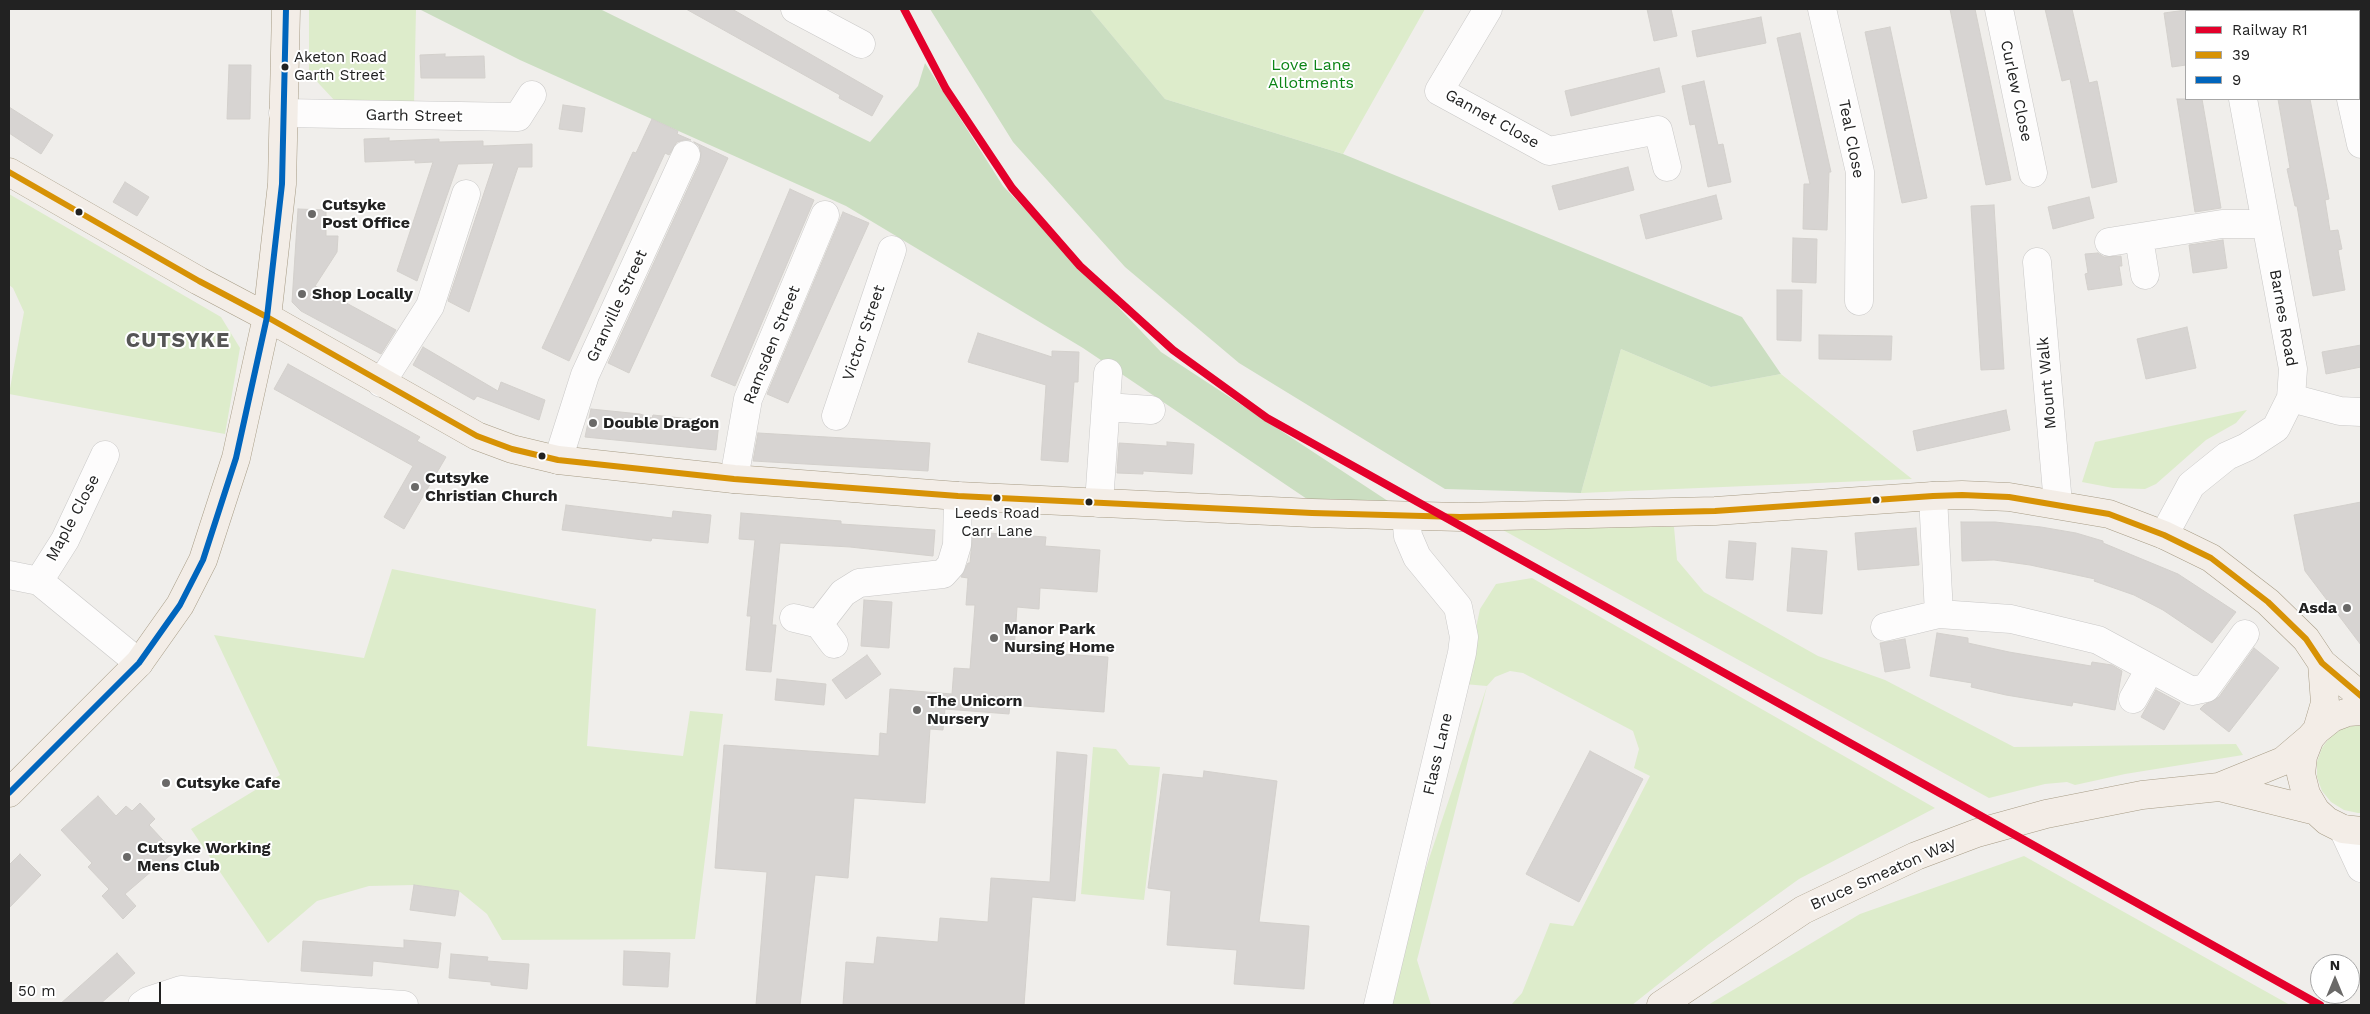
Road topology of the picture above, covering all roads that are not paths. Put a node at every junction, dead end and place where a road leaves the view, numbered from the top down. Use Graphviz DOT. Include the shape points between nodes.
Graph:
graph roads {
  1 [pos="286,9"];
  2 [pos="795,9"];
  3 [pos="1488,9"];
  4 [pos="1822,9"];
  5 [pos="1999,9"];
  6 [pos="861,44"];
  7 [pos="532,95"];
  8 [pos="2243,100"];
  9 [pos="2351,100"];
  10 [pos="283,113"];
  11 [pos="2361,144"];
  12 [pos="686,155"];
  13 [pos="1667,166"];
  14 [pos="9,172"];
  15 [pos="2033,173"];
  16 [pos="466,194"];
  17 [pos="825,215"];
  18 [pos="2266,224"];
  19 [pos="2139,238"];
  20 [pos="2109,242"];
  21 [pos="892,250"];
  22 [pos="2037,262"];
  23 [pos="2145,275"];
  24 [pos="1857,301"];
  25 [pos="267,317"];
  26 [pos="1108,373"];
  27 [pos="381,383"];
  28 [pos="2291,398"];
  29 [pos="1106,407"];
  30 [pos="1151,410"];
  31 [pos="2361,412"];
  32 [pos="836,416"];
  33 [pos="106,454"];
  34 [pos="558,460"];
  35 [pos="734,479"];
  36 [pos="958,496"];
  37 [pos="1933,496"];
  38 [pos="1099,503"];
  39 [pos="2058,504"];
  40 [pos="1406,516"];
  41 [pos="2164,535"];
  42 [pos="9,575"];
  43 [pos="38,581"];
  44 [pos="1939,614"];
  45 [pos="1885,627"];
  46 [pos="816,629"];
  47 [pos="2245,634"];
  48 [pos="140,663"];
  49 [pos="2322,663"];
  50 [pos="2150,669"];
  51 [pos="2361,696"];
  52 [pos="2132,699"];
  53 [pos="2361,710"];
  54 [pos="2313,734"];
  55 [pos="2219,787"];
  56 [pos="9,793"];
  57 [pos="2316,811"];
  58 [pos="2352,830"];
  59 [pos="2361,868"];
  60 [pos="234,1000"];
  61 [pos="142,1005"];
  62 [pos="404,1005"];
  63 [pos="1378,1005"];
  64 [pos="1661,1005"];
  1 -- 10 [label="main road"];
  2 -- 6 [label="street"];
  3 -- 13 [label="street, Gannet Close" via="1439,91 1548,151 1658,130"];
  4 -- 24 [label="street, Teal Close" via="1860,172"];
  5 -- 15 [label="street, Curlew Close"];
  7 -- 10 [label="street, Garth Street" via="518,117"];
  8 -- 18 [label="street, Barnes Road"];
  9 -- 11 [label="street"];
  10 -- 25 [label="main road" via="282,184"];
  12 -- 34 [label="street, Granville Street" via="585,375"];
  14 -- 25 [label="main road"];
  16 -- 27 [label="street" via="430,306"];
  17 -- 35 [label="street, Ramsden Street" via="748,399"];
  18 -- 19 [label="street" via="2222,224"];
  18 -- 28 [label="street, Barnes Road" via="2293,369"];
  19 -- 20 [label="street"];
  19 -- 23 [label="street"];
  21 -- 32 [label="street, Victor Street"];
  22 -- 39 [label="street, Mount Walk"];
  25 -- 27 [label="main road"];
  25 -- 48 [label="main road" via="236,458 203,560 180,605"];
  26 -- 29 [label="street"];
  27 -- 34 [label="main road" via="477,436 512,450"];
  28 -- 31 [label="street" via="2340,411"];
  28 -- 41 [label="street, Barnes Road" via="2276,428 2227,456 2191,485"];
  29 -- 30 [label="street"];
  29 -- 38 [label="street"];
  33 -- 43 [label="street, Maple Close" via="65,540"];
  34 -- 35 [label="main road"];
  35 -- 36 [label="main road"];
  36 -- 38 [label="main road"];
  36 -- 46 [label="street" via="957,545 952,565 943,574 859,583 843,593"];
  37 -- 39 [label="main road" via="2009,497"];
  37 -- 40 [label="main road" via="1715,511"];
  37 -- 44 [label="street"];
  38 -- 40 [label="main road"];
  39 -- 41 [label="main road" via="2109,514"];
  40 -- 63 [label="street, Flass Lane" via="1408,536 1417,557 1458,607 1464,637"];
  41 -- 49 [label="main road" via="2211,558 2268,602 2306,640"];
  42 -- 43 [label="street"];
  43 -- 48 [label="street"];
  44 -- 45 [label="street"];
  44 -- 50 [label="street" via="2011,619 2098,640"];
  47 -- 50 [label="street" via="2206,688 2192,691"];
  48 -- 56 [label="main road"];
  49 -- 51 [label="main road"];
  49 -- 54 [label="main road" via="2325,704"];
  50 -- 52 [label="street"];
  53 -- 54 [label="main road, Bruce Smeaton Way" via="2332,718"];
  54 -- 55 [label="main road, Bruce Smeaton Way" via="2283,761"];
  54 -- 57 [label="main road" via="2303,756 2301,774 2306,794"];
  55 -- 57 [label="main road, Bruce Smeaton Way"];
  55 -- 64 [label="main road, Bruce Smeaton Way" via="2142,795 2046,814 1994,828 1916,856 1803,910"];
  57 -- 58 [label="main road" via="2327,821"];
  58 -- 59 [label="street"];
  60 -- 61 [label="street" via="181,990"];
  60 -- 62 [label="street"];
}
